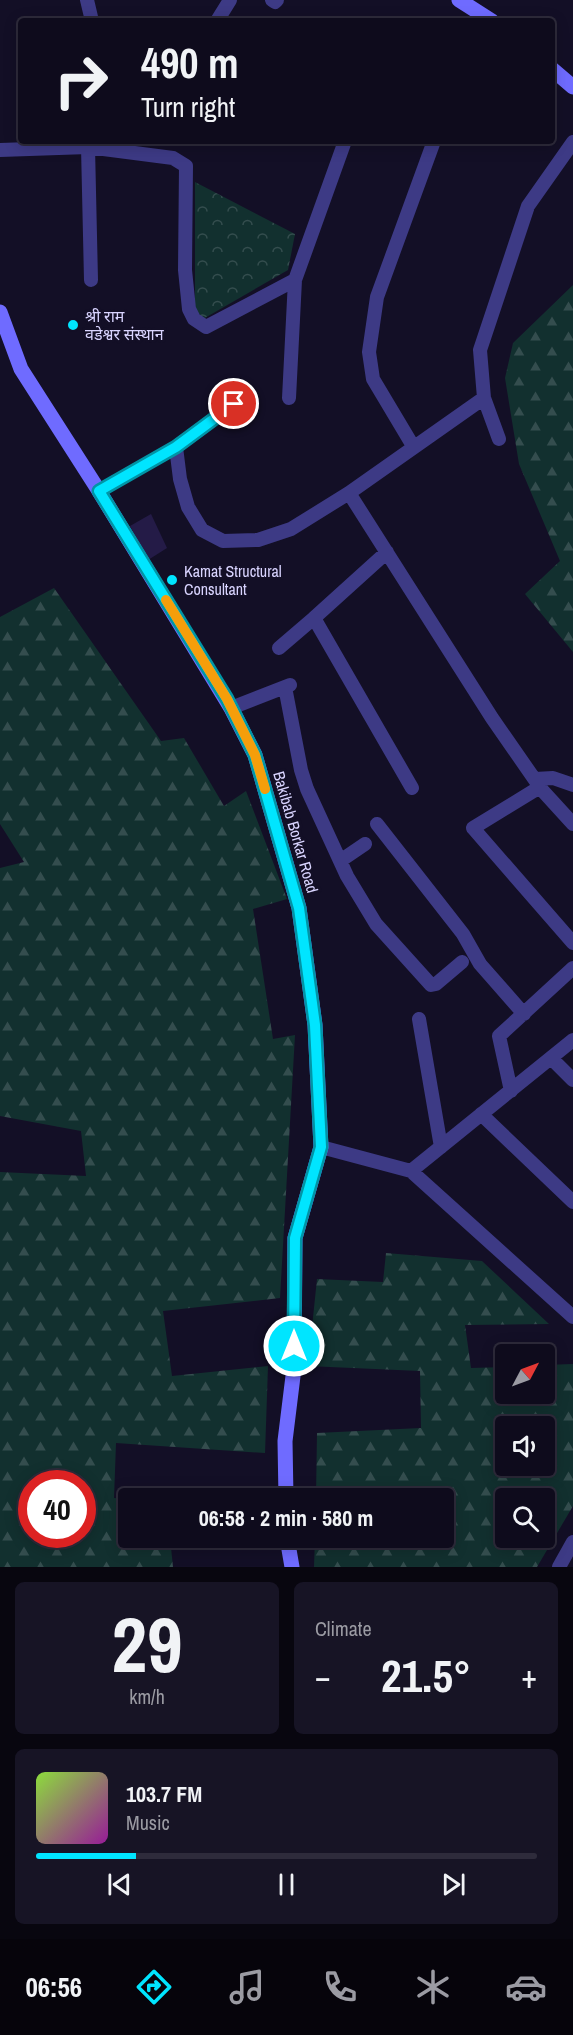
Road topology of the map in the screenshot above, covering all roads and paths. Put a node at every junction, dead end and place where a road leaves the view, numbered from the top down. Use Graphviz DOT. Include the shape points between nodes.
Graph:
graph roads {
  1 [pos="87,0"];
  2 [pos="230,0"];
  3 [pos="459,0"];
  4 [pos="91,18"];
  5 [pos="219,18"];
  6 [pos="487,18"];
  7 [pos="555,72"];
  8 [pos="573,87"];
  9 [pos="573,142"];
  10 [pos="344,144"];
  11 [pos="433,144"];
  12 [pos="88,147"];
  13 [pos="0,150"];
  14 [pos="91,280"];
  15 [pos="294,280"];
  16 [pos="0,312"];
  17 [pos="289,398"];
  18 [pos="484,398"];
  19 [pos="234,404"];
  20 [pos="499,438"];
  21 [pos="413,446"];
  22 [pos="176,447"];
  23 [pos="99,491"];
  24 [pos="349,493"];
  25 [pos="387,552"];
  26 [pos="314,618"];
  27 [pos="279,648"];
  28 [pos="231,708"];
  29 [pos="538,783"];
  30 [pos="573,785"];
  31 [pos="412,788"];
  32 [pos="377,824"];
  33 [pos="573,824"];
  34 [pos="365,844"];
  35 [pos="340,861"];
  36 [pos="573,943"];
  37 [pos="462,962"];
  38 [pos="573,968"];
  39 [pos="524,1014"];
  40 [pos="418,1019"];
  41 [pos="573,1040"];
  42 [pos="551,1058"];
  43 [pos="573,1080"];
  44 [pos="511,1091"];
  45 [pos="481,1114"];
  46 [pos="321,1147"];
  47 [pos="441,1147"];
  48 [pos="411,1171"];
  49 [pos="573,1202"];
  50 [pos="573,1317"];
  51 [pos="286,1488"];
  52 [pos="573,1542"];
  53 [pos="288,1548"];
  54 [pos="292,1567"];
  55 [pos="559,1567"];
  1 -- 4 [label="street"];
  2 -- 5 [label="street"];
  3 -- 6 [label="street"];
  7 -- 8 [label="street"];
  9 -- 18 [label="street" via="528,206 501,281 480,350"];
  10 -- 15 [label="street"];
  11 -- 21 [label="street" via="377,297 369,352 373,379"];
  12 -- 13 [label="street"];
  12 -- 14 [label="street"];
  12 -- 15 [label="street" via="173,158 186,166 185,270 189,309 194,319 206,327"];
  15 -- 17 [label="street"];
  16 -- 23 [label="street, Bakibab Borkar Road" via="21,369"];
  18 -- 20 [label="street"];
  18 -- 21 [label="street"];
  19 -- 22 [label="street"];
  21 -- 24 [label="street"];
  22 -- 23 [label="street"];
  22 -- 24 [label="street" via="188,507 202,530 224,541 258,540 291,529"];
  23 -- 28 [label="street, Bakibab Borkar Road"];
  24 -- 25 [label="street"];
  25 -- 26 [label="street"];
  25 -- 29 [label="street"];
  26 -- 27 [label="street"];
  26 -- 31 [label="street"];
  28 -- 35 [label="street" via="287,686 301,770"];
  28 -- 46 [label="street, Bakibab Borkar Road" via="255,755 299,908 315,1025"];
  29 -- 30 [label="street" via="553,778"];
  29 -- 33 [label="street"];
  29 -- 36 [label="street" via="473,828"];
  32 -- 39 [label="street" via="463,934 480,964"];
  34 -- 35 [label="street"];
  35 -- 37 [label="street" via="376,924 431,985"];
  38 -- 39 [label="street"];
  39 -- 44 [label="street" via="499,1036"];
  40 -- 47 [label="street"];
  41 -- 42 [label="street"];
  42 -- 43 [label="street"];
  42 -- 44 [label="street"];
  44 -- 45 [label="street"];
  45 -- 47 [label="street"];
  45 -- 49 [label="street"];
  46 -- 48 [label="street"];
  46 -- 51 [label="street, Bakibab Borkar Road" via="295,1238 294,1368 285,1441"];
  47 -- 48 [label="street"];
  48 -- 50 [label="street"];
  52 -- 55 [label="street"];
  53 -- 54 [label="street"];
}
